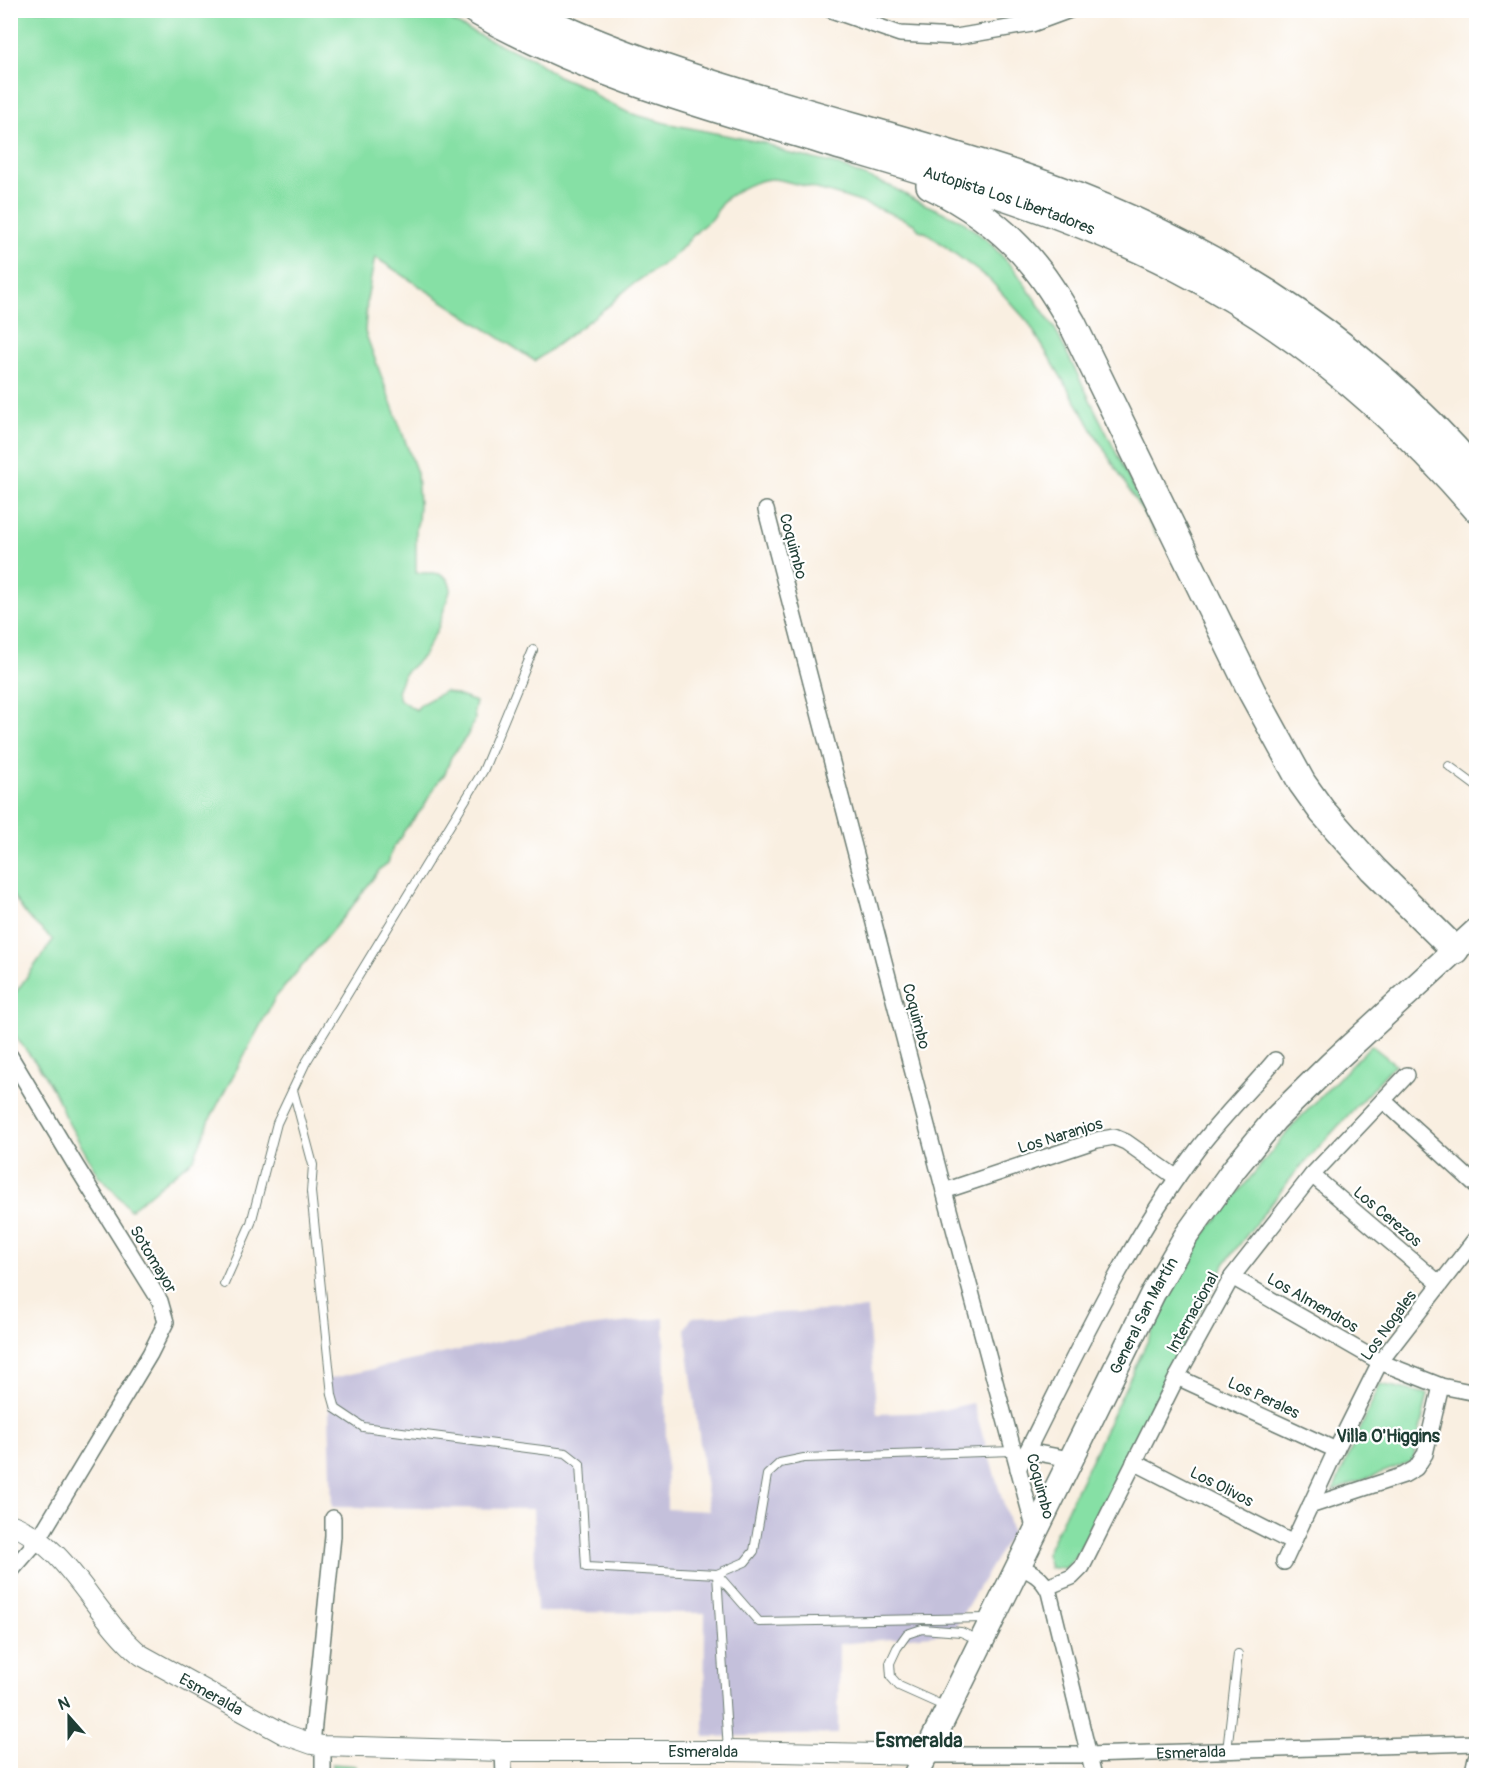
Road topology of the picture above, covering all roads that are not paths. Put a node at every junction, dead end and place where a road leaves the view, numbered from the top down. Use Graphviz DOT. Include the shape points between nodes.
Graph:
graph roads {
  1 [pos="475,10"];
  2 [pos="523,10"];
  3 [pos="831,10"];
  4 [pos="1070,10"];
  5 [pos="861,152"];
  6 [pos="1476,473"];
  7 [pos="1476,508"];
  8 [pos="766,510"];
  9 [pos="533,650"];
  10 [pos="1449,766"];
  11 [pos="1476,786"];
  12 [pos="1476,930"];
  13 [pos="1455,950"];
  14 [pos="10,1056"];
  15 [pos="1275,1060"];
  16 [pos="1407,1075"];
  17 [pos="293,1090"];
  18 [pos="1383,1100"];
  19 [pos="1312,1175"];
  20 [pos="1178,1178"];
  21 [pos="1476,1185"];
  22 [pos="944,1191"];
  23 [pos="1476,1238"];
  24 [pos="1232,1277"];
  25 [pos="224,1284"];
  26 [pos="1440,1284"];
  27 [pos="1380,1362"];
  28 [pos="1177,1377"];
  29 [pos="1441,1386"];
  30 [pos="1476,1394"];
  31 [pos="1336,1450"];
  32 [pos="1020,1451"];
  33 [pos="1070,1459"];
  34 [pos="1134,1462"];
  35 [pos="1310,1506"];
  36 [pos="333,1518"];
  37 [pos="10,1524"];
  38 [pos="1035,1531"];
  39 [pos="38,1540"];
  40 [pos="1293,1543"];
  41 [pos="1284,1562"];
  42 [pos="1018,1566"];
  43 [pos="10,1572"];
  44 [pos="717,1574"];
  45 [pos="1047,1587"];
  46 [pos="992,1618"];
  47 [pos="981,1641"];
  48 [pos="1238,1654"];
  49 [pos="948,1708"];
  50 [pos="1476,1743"];
  51 [pos="317,1745"];
  52 [pos="503,1751"];
  53 [pos="728,1751"];
  54 [pos="1227,1751"];
  55 [pos="1088,1755"];
  56 [pos="1476,1758"];
  57 [pos="920,1765"];
  58 [pos="323,1776"];
  59 [pos="504,1776"];
  60 [pos="1094,1776"];
  61 [pos="1472,1776"];
  1 -- 5 [label="highway, Autopista Los Libertadores" via="549,48 634,82"];
  2 -- 6 [label="highway, Autopista Los Libertadores" via="589,41 675,72 1022,177 1148,226 1227,268 1327,334 1393,388"];
  3 -- 4 [label="street" via="900,34 956,37 1032,24"];
  5 -- 7 [label="highway, Autopista Los Libertadores" via="1048,211 1137,248 1215,288 1354,385 1416,442"];
  5 -- 13 [label="highway" via="972,209 996,226 1037,268 1072,322 1252,692 1302,783 1372,869"];
  8 -- 22 [label="street, Coquimbo"];
  9 -- 17 [label="lane" via="483,771"];
  10 -- 11 [label="lane"];
  12 -- 13 [label="main road, General San Martín"];
  13 -- 33 [label="main road, General San Martín" via="1283,1111 1234,1169 1186,1236 1153,1293"];
  14 -- 39 [label="street, Sotomayor" via="160,1301 166,1322"];
  15 -- 20 [label="street"];
  16 -- 18 [label="street, Internacional"];
  17 -- 25 [label="lane" via="277,1123 251,1223"];
  17 -- 44 [label="lane" via="313,1166 311,1192 336,1409 363,1427 566,1453 580,1464 586,1567"];
  18 -- 19 [label="street, Internacional"];
  18 -- 21 [label="street"];
  19 -- 24 [label="street, Internacional"];
  19 -- 26 [label="street, Los Cerezos"];
  20 -- 22 [label="street, Los Naranjos" via="1114,1137"];
  20 -- 32 [label="street" via="1123,1266"];
  22 -- 32 [label="street, Coquimbo"];
  23 -- 26 [label="street, Los Nogales"];
  24 -- 27 [label="street, Los Almendros"];
  24 -- 28 [label="street, Internacional"];
  26 -- 27 [label="street, Los Nogales"];
  27 -- 29 [label="street, Los Almendros"];
  27 -- 31 [label="street, Los Nogales"];
  28 -- 31 [label="street, Los Perales"];
  28 -- 34 [label="street, Internacional"];
  29 -- 30 [label="street, Los Almendros"];
  29 -- 35 [label="street" via="1425,1454 1416,1468"];
  31 -- 35 [label="street, Los Nogales"];
  32 -- 33 [label="street, Coquimbo"];
  32 -- 38 [label="street, Coquimbo" via="1018,1469"];
  32 -- 44 [label="lane" via="804,1458 780,1463 767,1475 754,1551 745,1562"];
  33 -- 38 [label="main road, General San Martín"];
  34 -- 40 [label="street, Los Olivos"];
  34 -- 45 [label="street, Internacional" via="1082,1567 1072,1577"];
  35 -- 40 [label="street, Los Nogales"];
  36 -- 51 [label="street"];
  37 -- 39 [label="street, Esmeralda"];
  38 -- 42 [label="main road, General San Martín"];
  39 -- 43 [label="street, Sotomayor"];
  39 -- 51 [label="street, Esmeralda" via="64,1564 122,1638 150,1662 284,1734"];
  40 -- 41 [label="street, Los Nogales"];
  42 -- 45 [label="street" via="1037,1575"];
  42 -- 46 [label="main road, General San Martín"];
  44 -- 46 [label="lane" via="759,1622"];
  44 -- 53 [label="lane"];
  45 -- 55 [label="street"];
  46 -- 47 [label="main road, General San Martín"];
  47 -- 49 [label="main road, General San Martín"];
  47 -- 49 [label="lane" via="961,1632 922,1629 907,1634 897,1648 890,1663 891,1677 899,1686"];
  48 -- 54 [label="lane"];
  49 -- 57 [label="main road, General San Martín"];
  50 -- 54 [label="street, Esmeralda"];
  51 -- 52 [label="street, Esmeralda"];
  51 -- 58 [label="street"];
  52 -- 53 [label="street, Esmeralda"];
  52 -- 59 [label="street"];
  53 -- 57 [label="street, Esmeralda"];
  54 -- 55 [label="street, Esmeralda"];
  55 -- 57 [label="street, Esmeralda"];
  55 -- 60 [label="street"];
  56 -- 61 [label="street"];
}
